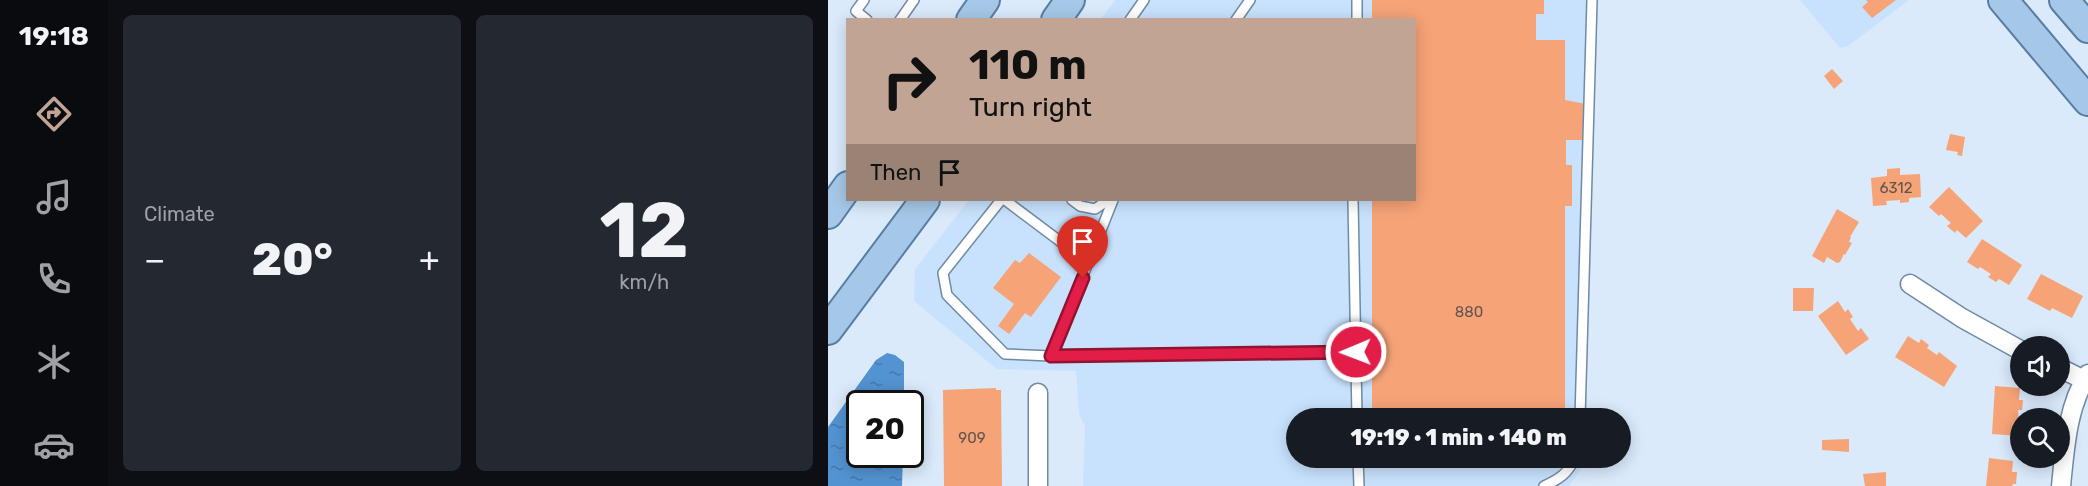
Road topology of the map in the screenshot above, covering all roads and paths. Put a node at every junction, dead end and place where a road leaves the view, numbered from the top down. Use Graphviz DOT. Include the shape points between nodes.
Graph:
graph roads {
  1 [pos="864,0"];
  2 [pos="914,0"];
  3 [pos="985,0"];
  4 [pos="1070,0"];
  5 [pos="1144,0"];
  6 [pos="1250,0"];
  7 [pos="1357,0"];
  8 [pos="1592,0"];
  9 [pos="2003,0"];
  10 [pos="2064,0"];
  11 [pos="865,18"];
  12 [pos="901,18"];
  13 [pos="972,18"];
  14 [pos="1057,18"];
  15 [pos="1131,18"];
  16 [pos="1237,18"];
  17 [pos="1357,18"];
  18 [pos="2088,28"];
  19 [pos="2088,101"];
  20 [pos="846,189"];
  21 [pos="924,201"];
  22 [pos="1002,201"];
  23 [pos="1004,201"];
  24 [pos="1073,201"];
  25 [pos="1107,201"];
  26 [pos="1113,201"];
  27 [pos="1353,201"];
  28 [pos="828,214"];
  29 [pos="1089,263"];
  30 [pos="1910,284"];
  31 [pos="828,330"];
  32 [pos="2010,344"];
  33 [pos="1356,352"];
  34 [pos="1051,356"];
  35 [pos="2070,371"];
  36 [pos="2086,377"];
  37 [pos="1038,393"];
  38 [pos="1357,408"];
  39 [pos="1580,408"];
  40 [pos="1358,468"];
  41 [pos="1570,468"];
  42 [pos="1038,486"];
  43 [pos="1359,486"];
  44 [pos="1544,486"];
  45 [pos="2061,486"];
  1 -- 11 [label="lane" via="856,11"];
  2 -- 12 [label="lane"];
  3 -- 13 [label="main road"];
  4 -- 14 [label="main road"];
  5 -- 15 [label="lane"];
  6 -- 16 [label="lane"];
  7 -- 17 [label="lane"];
  8 -- 39 [label="lane"];
  9 -- 19 [label="main road"];
  10 -- 18 [label="main road"];
  20 -- 28 [label="main road"];
  21 -- 31 [label="main road"];
  22 -- 34 [label="lane" via="944,273 947,295 1005,354"];
  23 -- 29 [label="lane"];
  24 -- 25 [label="lane" via="1095,209"];
  26 -- 29 [label="lane"];
  27 -- 33 [label="lane"];
  29 -- 34 [label="lane"];
  30 -- 32 [label="street"];
  33 -- 34 [label="lane"];
  33 -- 38 [label="lane"];
  35 -- 36 [label="street"];
  36 -- 45 [label="street" via="2072,410"];
  37 -- 42 [label="street"];
  40 -- 43 [label="lane"];
  41 -- 44 [label="lane" via="1560,480"];
}
